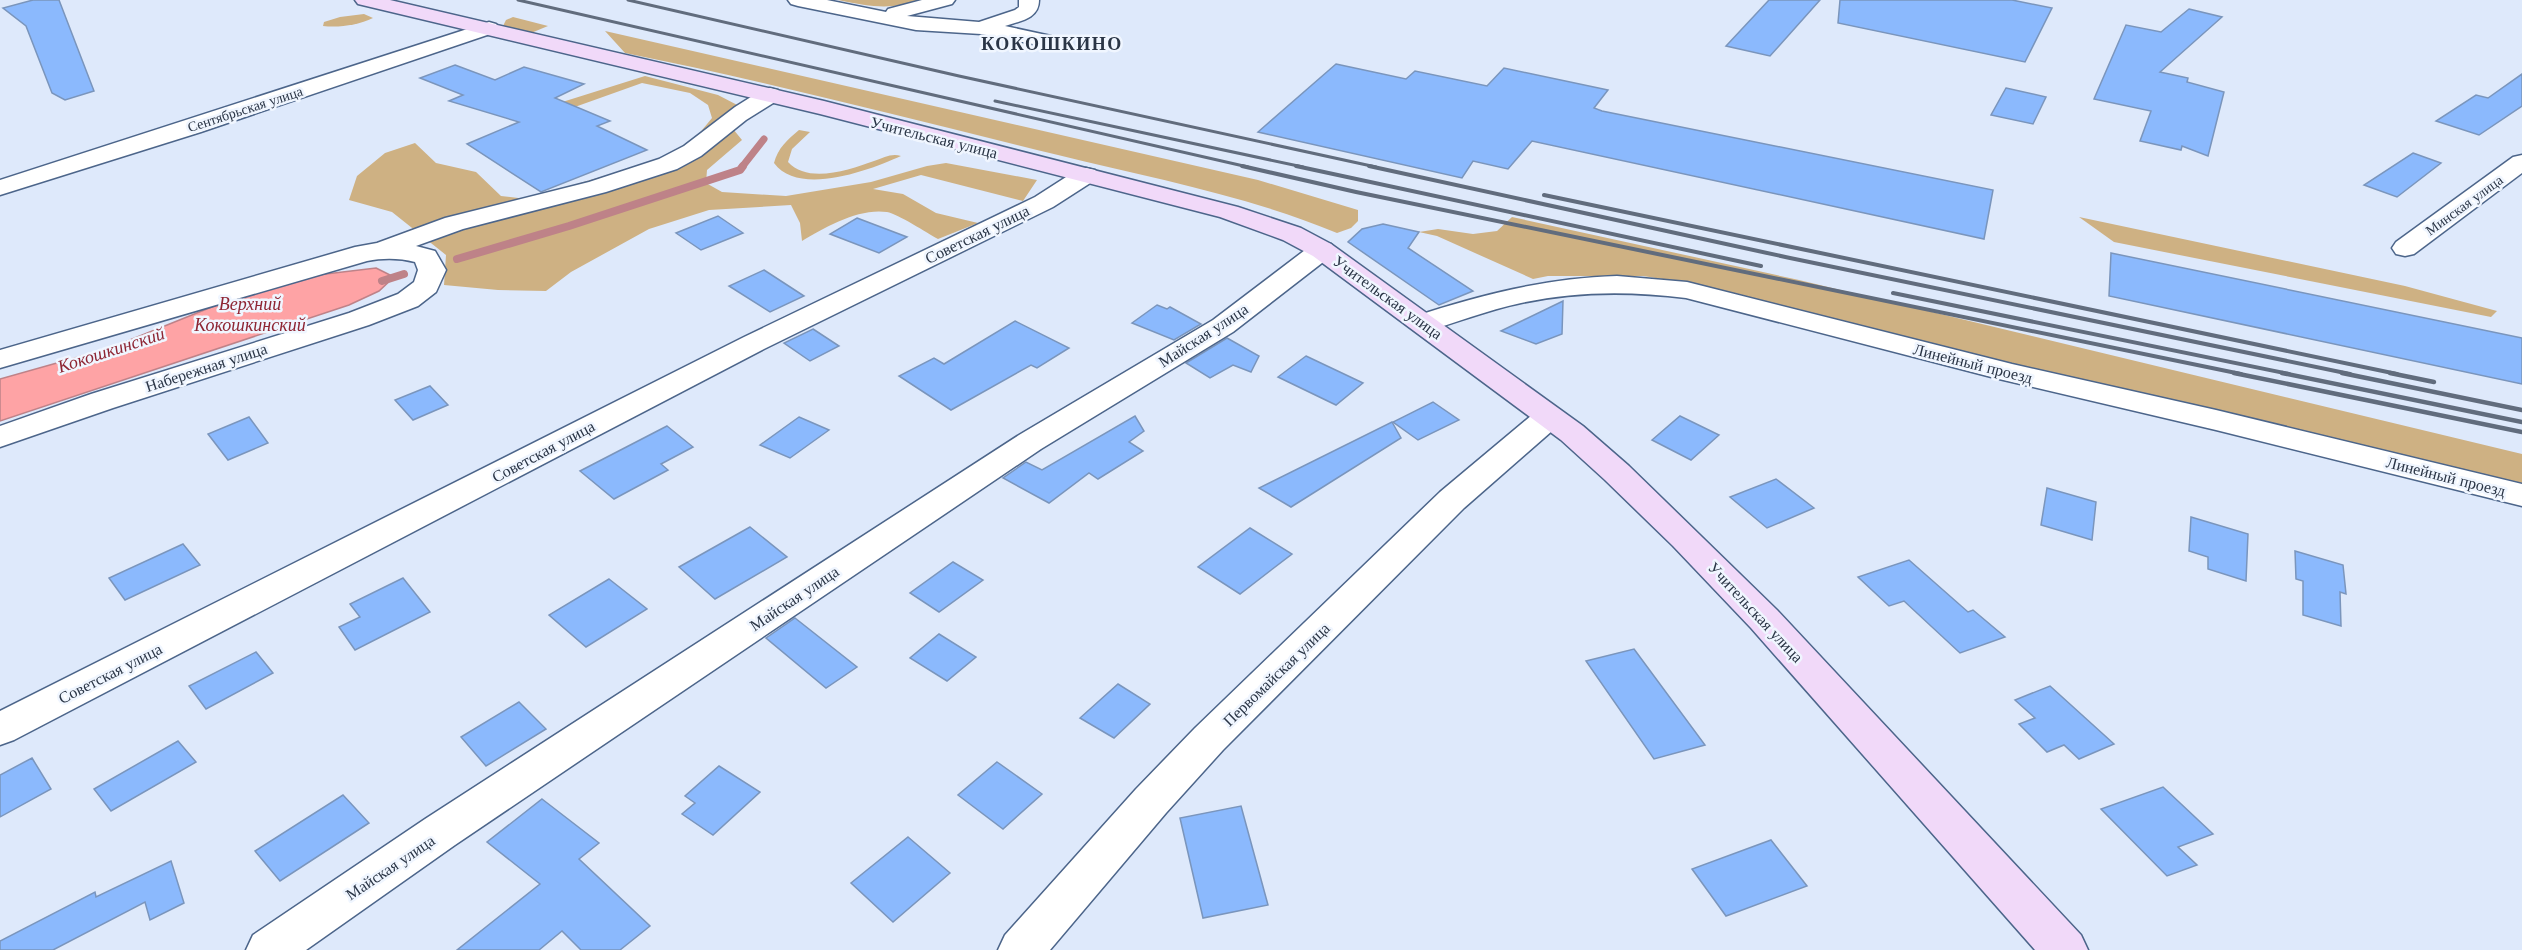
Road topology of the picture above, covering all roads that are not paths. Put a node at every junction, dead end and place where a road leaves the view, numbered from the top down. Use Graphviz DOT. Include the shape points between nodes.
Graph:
graph roads {
  1 [pos="365,0"];
  2 [pos="798,0"];
  3 [pos="945,0"];
  4 [pos="1029,0"];
  5 [pos="877,17"];
  6 [pos="489,28"];
  7 [pos="981,28"];
  8 [pos="1044,40"];
  9 [pos="770,95"];
  10 [pos="2522,162"];
  11 [pos="1086,175"];
  12 [pos="0,188"];
  13 [pos="2405,248"];
  14 [pos="1322,250"];
  15 [pos="394,251"];
  16 [pos="1424,323"];
  17 [pos="0,359"];
  18 [pos="1549,417"];
  19 [pos="0,437"];
  20 [pos="2522,495"];
  21 [pos="0,729"];
  22 [pos="1027,947"];
  23 [pos="269,950"];
  24 [pos="2065,950"];
  1 -- 6 [label="street, Учительская улица"];
  2 -- 5 [label="street"];
  3 -- 5 [label="street"];
  4 -- 7 [label="street" via="1029,9 1022,14"];
  5 -- 7 [label="street"];
  6 -- 9 [label="street, Учительская улица"];
  6 -- 12 [label="street, Сентябрьская улица"];
  7 -- 8 [label="street"];
  9 -- 11 [label="street, Учительская улица"];
  9 -- 15 [label="street" via="698,149 670,164 445,225"];
  10 -- 13 [label="street, Минская улица"];
  11 -- 14 [label="street, Учительская улица" via="1237,214 1292,234"];
  11 -- 21 [label="street, Советская улица" via="1044,202 753,343"];
  14 -- 16 [label="street, Учительская улица"];
  14 -- 23 [label="street, Майская улица" via="1223,326 1030,442"];
  15 -- 17 [label="street" via="364,253"];
  15 -- 19 [label="street, Набережная улица" via="426,257 432,270 426,286 408,300"];
  16 -- 18 [label="street, Учительская улица"];
  16 -- 20 [label="street, Линейный проезд" via="1498,299 1568,285 1609,283 1687,290 2010,373"];
  18 -- 22 [label="street, Первомайская улица" via="1452,500 1209,739"];
  18 -- 24 [label="street, Учительская улица" via="1605,462 1701,554"];
}
